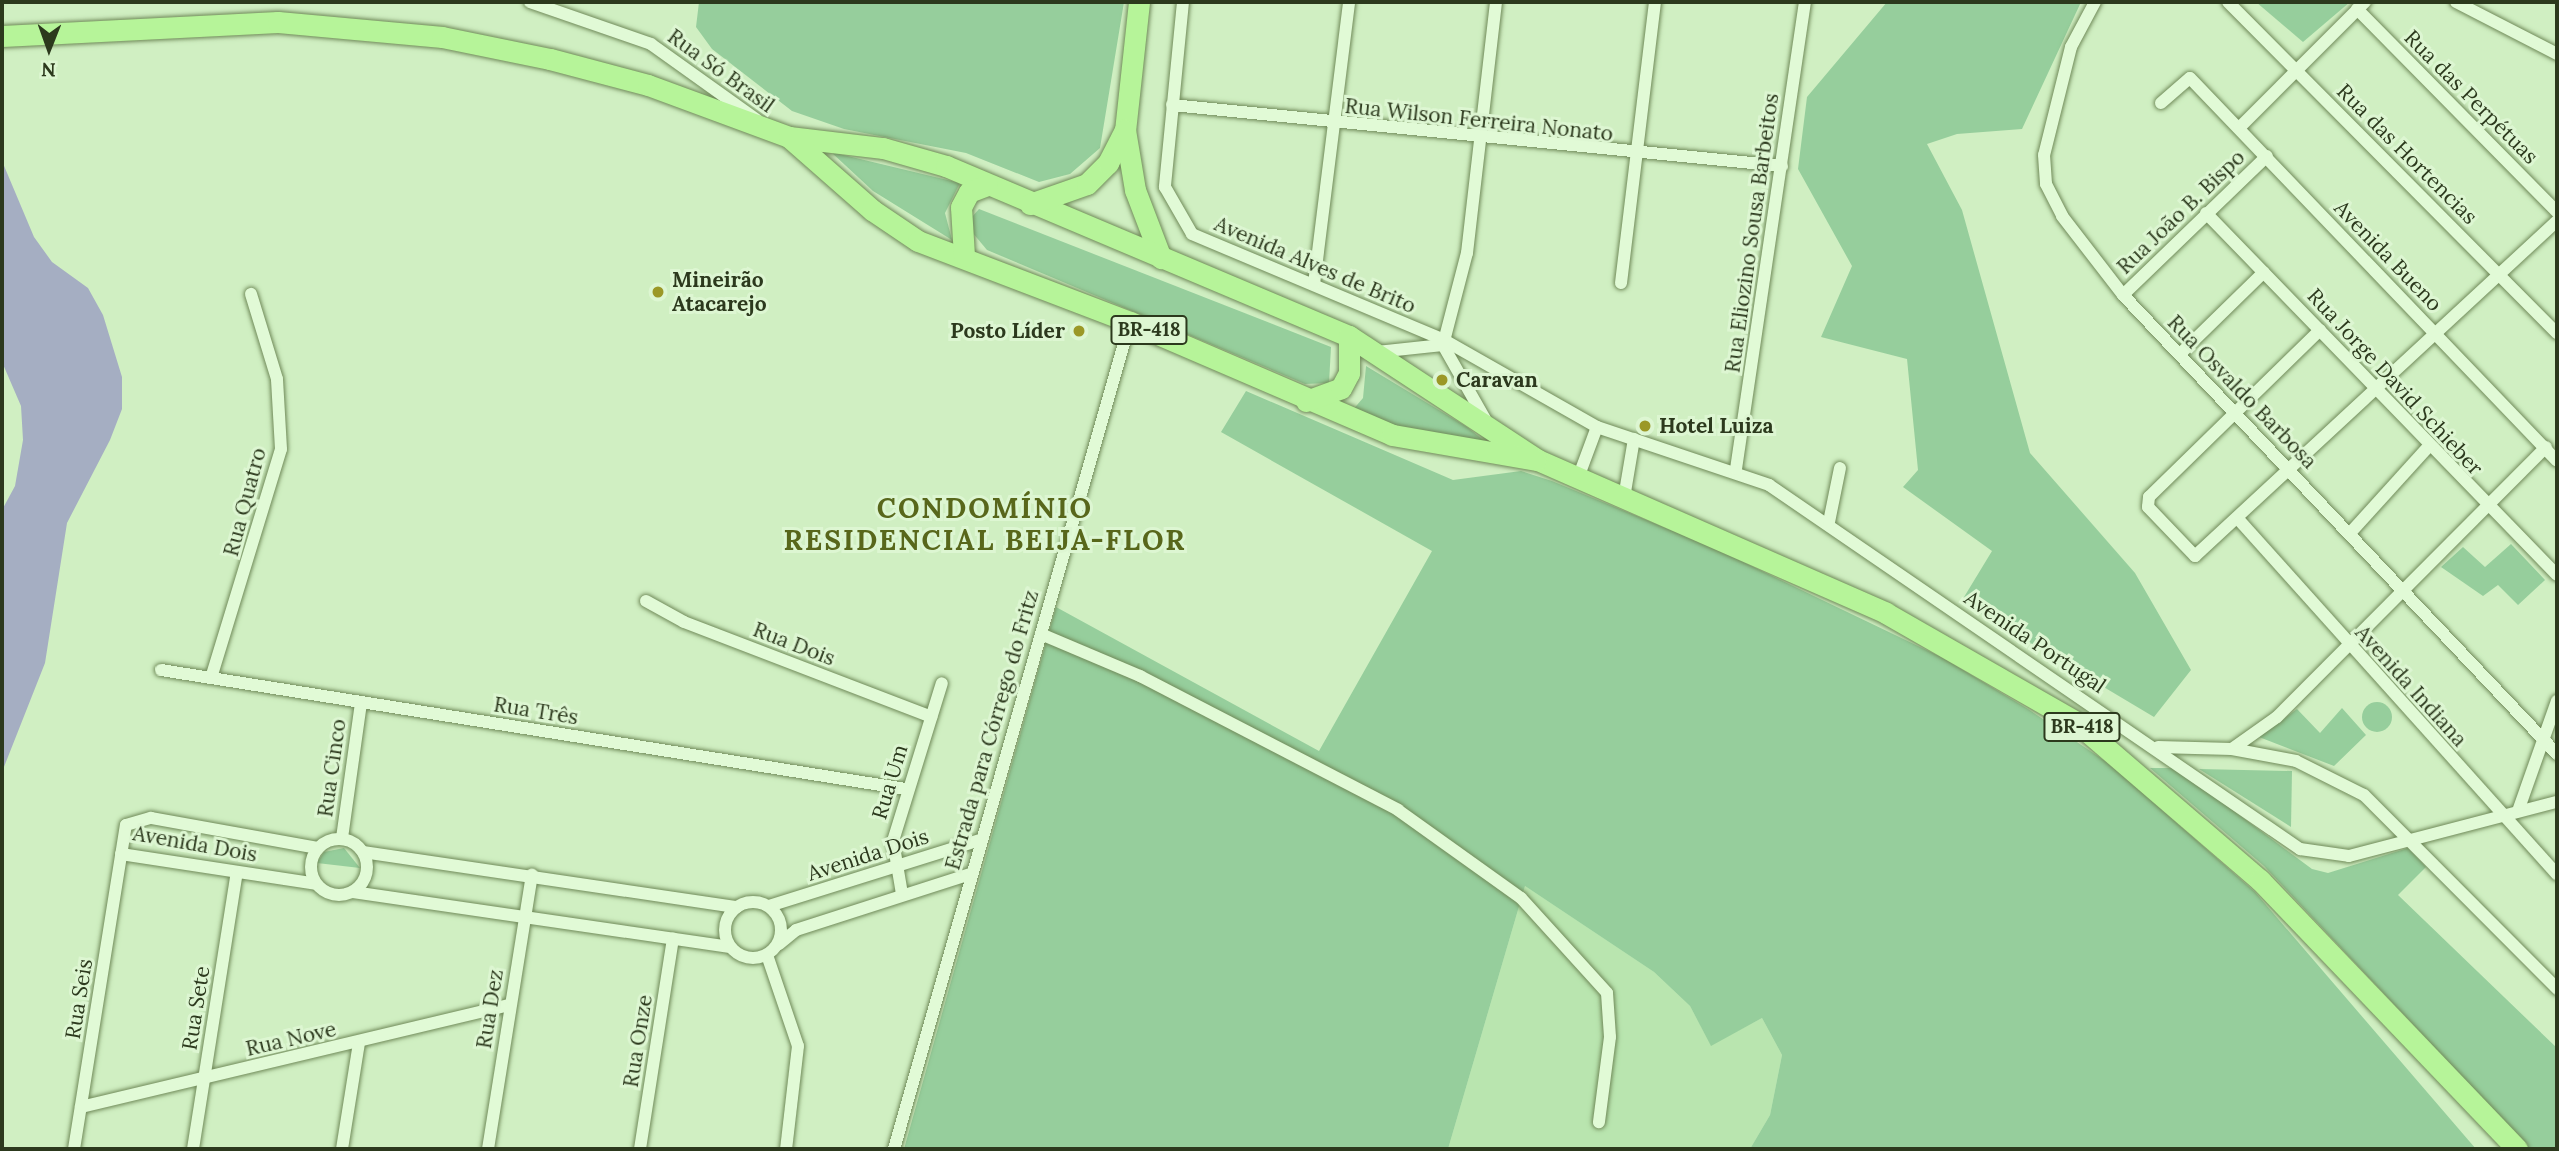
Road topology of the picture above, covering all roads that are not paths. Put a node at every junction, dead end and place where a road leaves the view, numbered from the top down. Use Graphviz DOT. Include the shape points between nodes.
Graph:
graph roads {
  1 [pos="530,2"];
  2 [pos="1139,2"];
  3 [pos="1183,2"];
  4 [pos="1349,2"];
  5 [pos="1496,2"];
  6 [pos="1656,2"];
  7 [pos="1805,2"];
  8 [pos="2095,2"];
  9 [pos="2228,2"];
  10 [pos="2456,2"];
  11 [pos="2361,5"];
  12 [pos="2,36"];
  13 [pos="2557,54"];
  14 [pos="2295,70"];
  15 [pos="2161,103"];
  16 [pos="1172,105"];
  17 [pos="1334,125"];
  18 [pos="2240,127"];
  19 [pos="1125,130"];
  20 [pos="779,133"];
  21 [pos="1480,139"];
  22 [pos="1639,155"];
  23 [pos="2267,156"];
  24 [pos="1782,166"];
  25 [pos="987,185"];
  26 [pos="1030,204"];
  27 [pos="2557,212"];
  28 [pos="2206,213"];
  29 [pos="2557,221"];
  30 [pos="964,256"];
  31 [pos="1161,258"];
  32 [pos="2264,272"];
  33 [pos="2497,272"];
  34 [pos="1314,284"];
  35 [pos="1621,284"];
  36 [pos="251,294"];
  37 [pos="2123,295"];
  38 [pos="1130,322"];
  39 [pos="2320,330"];
  40 [pos="2435,332"];
  41 [pos="2557,333"];
  42 [pos="1349,336"];
  43 [pos="1444,342"];
  44 [pos="1377,352"];
  45 [pos="2180,354"];
  46 [pos="2377,389"];
  47 [pos="1306,401"];
  48 [pos="2235,412"];
  49 [pos="1485,420"];
  50 [pos="1597,427"];
  51 [pos="1634,439"];
  52 [pos="2429,446"];
  53 [pos="2546,447"];
  54 [pos="1538,460"];
  55 [pos="2557,461"];
  56 [pos="1840,468"];
  57 [pos="1736,469"];
  58 [pos="2291,471"];
  59 [pos="1578,478"];
  60 [pos="1624,498"];
  61 [pos="2486,506"];
  62 [pos="2239,520"];
  63 [pos="1829,522"];
  64 [pos="2350,532"];
  65 [pos="2557,575"];
  66 [pos="2405,591"];
  67 [pos="646,601"];
  68 [pos="1041,634"];
  69 [pos="2348,645"];
  70 [pos="161,670"];
  71 [pos="211,678"];
  72 [pos="942,683"];
  73 [pos="2557,701"];
  74 [pos="361,702"];
  75 [pos="931,717"];
  76 [pos="2544,741"];
  77 [pos="2158,747"];
  78 [pos="2232,749"];
  79 [pos="2557,754"];
  80 [pos="906,789"];
  81 [pos="2557,802"];
  82 [pos="2518,811"];
  83 [pos="2501,816"];
  84 [pos="342,838"];
  85 [pos="980,840"];
  86 [pos="2409,840"];
  87 [pos="317,848"];
  88 [pos="363,852"];
  89 [pos="121,854"];
  90 [pos="893,868"];
  91 [pos="237,872"];
  92 [pos="532,874"];
  93 [pos="970,874"];
  94 [pos="2557,874"];
  95 [pos="316,884"];
  96 [pos="353,892"];
  97 [pos="902,894"];
  98 [pos="769,906"];
  99 [pos="737,907"];
  100 [pos="524,916"];
  101 [pos="673,939"];
  102 [pos="779,944"];
  103 [pos="730,947"];
  104 [pos="767,955"];
  105 [pos="2557,989"];
  106 [pos="510,1004"];
  107 [pos="359,1043"];
  108 [pos="204,1080"];
  109 [pos="81,1107"];
  110 [pos="1599,1122"];
  111 [pos="74,1149"];
  112 [pos="193,1149"];
  113 [pos="342,1149"];
  114 [pos="488,1149"];
  115 [pos="640,1149"];
  116 [pos="786,1149"];
  117 [pos="894,1149"];
  118 [pos="2517,1149"];
  1 -- 20 [label="street, Rua Só Brasil" via="651,44"];
  2 -- 19 [label="main road"];
  3 -- 16 [label="street, Avenida Alves de Brito"];
  4 -- 17 [label="street"];
  5 -- 21 [label="street"];
  6 -- 22 [label="street"];
  7 -- 24 [label="street, Rua Eliozino Sousa Barbeitos"];
  8 -- 37 [label="street, Rua Osvaldo Barbosa" via="2057,89 2044,155 2046,184 2085,252"];
  9 -- 14 [label="street, Rua das Hortencias"];
  10 -- 13 [label="street"];
  11 -- 14 [label="street"];
  11 -- 27 [label="street, Rua das Perpétuas"];
  12 -- 20 [label="main road, BR-418" via="278,22 442,37 649,85"];
  14 -- 18 [label="street"];
  14 -- 33 [label="street, Rua das Hortencias"];
  15 -- 18 [label="street, Avenida Bueno" via="2190,78"];
  16 -- 17 [label="street, Rua Wilson Ferreira Nonato"];
  16 -- 34 [label="street, Avenida Alves de Brito" via="1165,187 1182,223 1192,234"];
  17 -- 21 [label="street, Rua Wilson Ferreira Nonato"];
  17 -- 34 [label="street"];
  18 -- 23 [label="street, Avenida Bueno"];
  19 -- 26 [label="main road" via="1108,163 1087,184"];
  19 -- 31 [label="main road" via="1135,190"];
  20 -- 25 [label="main road, BR-418" via="883,148"];
  20 -- 30 [label="main road, BR-418" via="895,226"];
  21 -- 22 [label="street, Rua Wilson Ferreira Nonato"];
  21 -- 43 [label="street" via="1467,253"];
  22 -- 24 [label="street, Rua Wilson Ferreira Nonato"];
  22 -- 35 [label="street"];
  23 -- 28 [label="street, Rua João B. Bispo"];
  23 -- 40 [label="street, Avenida Bueno"];
  24 -- 57 [label="street, Rua Eliozino Sousa Barbeitos"];
  25 -- 26 [label="main road, BR-418"];
  25 -- 30 [label="main road" via="970,192 961,207"];
  26 -- 31 [label="main road, BR-418"];
  28 -- 32 [label="street, Rua Jorge David Schieber"];
  28 -- 37 [label="street, Rua João B. Bispo"];
  29 -- 33 [label="street"];
  30 -- 38 [label="main road, BR-418"];
  31 -- 42 [label="main road, BR-418"];
  32 -- 39 [label="street, Rua Jorge David Schieber"];
  32 -- 45 [label="street"];
  33 -- 40 [label="street"];
  33 -- 41 [label="street, Rua das Hortencias"];
  34 -- 43 [label="street, Avenida Alves de Brito"];
  36 -- 71 [label="street, Rua Quatro" via="277,379 281,449"];
  37 -- 45 [label="street, Rua Osvaldo Barbosa"];
  38 -- 47 [label="main road, BR-418"];
  38 -- 68 [label="street, Estrada para Córrego do Fritz"];
  39 -- 46 [label="street, Rua Jorge David Schieber"];
  39 -- 48 [label="street"];
  40 -- 46 [label="street"];
  40 -- 53 [label="street, Avenida Bueno"];
  42 -- 44 [label="main road, BR-418"];
  42 -- 47 [label="main road" via="1349,373 1341,388"];
  43 -- 44 [label="street"];
  43 -- 49 [label="street"];
  43 -- 50 [label="street, Avenida Alves de Brito"];
  44 -- 49 [label="main road, BR-418"];
  45 -- 48 [label="street, Rua Osvaldo Barbosa"];
  46 -- 52 [label="street, Rua Jorge David Schieber"];
  46 -- 58 [label="street"];
  47 -- 54 [label="main road, BR-418" via="1392,435"];
  48 -- 58 [label="street, Rua Osvaldo Barbosa"];
  48 -- 62 [label="street" via="2148,497 2148,507 2195,556 2205,553"];
  49 -- 54 [label="main road, BR-418"];
  50 -- 51 [label="street, Avenida Alves de Brito"];
  50 -- 59 [label="street"];
  51 -- 57 [label="street, Avenida Alves de Brito"];
  51 -- 60 [label="street"];
  52 -- 61 [label="street, Rua Jorge David Schieber"];
  52 -- 64 [label="street"];
  53 -- 55 [label="street, Avenida Bueno"];
  53 -- 61 [label="street"];
  54 -- 59 [label="main road, BR-418"];
  56 -- 63 [label="street"];
  57 -- 63 [label="street, Avenida Portugal"];
  58 -- 62 [label="street"];
  58 -- 64 [label="street, Rua Osvaldo Barbosa"];
  59 -- 60 [label="main road, BR-418"];
  60 -- 118 [label="main road, BR-418" via="1885,613 2076,722 2260,880"];
  61 -- 65 [label="street, Rua Jorge David Schieber"];
  61 -- 66 [label="street"];
  62 -- 69 [label="street, Avenida Indiana"];
  63 -- 77 [label="street, Avenida Portugal"];
  64 -- 66 [label="street, Rua Osvaldo Barbosa"];
  66 -- 69 [label="street"];
  66 -- 76 [label="street, Rua Osvaldo Barbosa"];
  67 -- 75 [label="street, Rua Dois" via="684,622"];
  68 -- 85 [label="street, Estrada para Córrego do Fritz"];
  68 -- 110 [label="street" via="1140,676 1398,810 1521,898 1606,993 1610,1037"];
  69 -- 78 [label="street" via="2277,718"];
  69 -- 83 [label="street, Avenida Indiana"];
  70 -- 71 [label="street, Rua Três"];
  71 -- 74 [label="street, Rua Três"];
  72 -- 75 [label="street, Rua Um"];
  73 -- 76 [label="street"];
  74 -- 80 [label="street, Rua Três"];
  74 -- 84 [label="street, Rua Cinco"];
  75 -- 80 [label="street, Rua Um"];
  76 -- 79 [label="street, Rua Osvaldo Barbosa"];
  76 -- 82 [label="street"];
  77 -- 78 [label="street"];
  77 -- 86 [label="street, Avenida Portugal" via="2300,849 2349,856"];
  78 -- 86 [label="street" via="2333,776 2389,815"];
  80 -- 90 [label="street, Rua Um" via="893,841"];
  81 -- 82 [label="street"];
  82 -- 83 [label="street"];
  83 -- 86 [label="street"];
  83 -- 94 [label="street, Avenida Indiana"];
  84 -- 87 [label="street"];
  84 -- 88 [label="street, Avenida Dois"];
  85 -- 90 [label="street, Avenida Dois"];
  85 -- 93 [label="street, Estrada para Córrego do Fritz"];
  86 -- 105 [label="street"];
  87 -- 89 [label="street, Avenida Dois" via="137,818 126,825"];
  87 -- 95 [label="street" via="310,869"];
  88 -- 92 [label="street, Avenida Dois"];
  88 -- 96 [label="street" via="367,873"];
  89 -- 91 [label="street, Avenida Dois"];
  89 -- 109 [label="street, Rua Seis"];
  90 -- 97 [label="street, Rua Um"];
  90 -- 98 [label="street, Avenida Dois"];
  91 -- 95 [label="street, Avenida Dois"];
  91 -- 108 [label="street, Rua Sete"];
  92 -- 99 [label="street, Avenida Dois"];
  92 -- 100 [label="street, Rua Dez"];
  93 -- 97 [label="street"];
  93 -- 117 [label="street, Estrada para Córrego do Fritz"];
  95 -- 96 [label="street, Avenida Dois" via="337,895"];
  96 -- 100 [label="street, Avenida Dois"];
  97 -- 102 [label="street" via="796,930"];
  98 -- 99 [label="street, Avenida Dois"];
  98 -- 102 [label="street" via="781,922"];
  99 -- 103 [label="street" via="725,924"];
  100 -- 101 [label="street, Avenida Dois"];
  100 -- 106 [label="street, Rua Dez"];
  101 -- 103 [label="street, Avenida Dois"];
  101 -- 115 [label="street, Rua Onze"];
  102 -- 104 [label="street"];
  103 -- 104 [label="street, Avenida Dois" via="743,957"];
  104 -- 116 [label="street" via="798,1046"];
  106 -- 107 [label="street, Rua Nove"];
  106 -- 114 [label="street, Rua Dez"];
  107 -- 108 [label="street, Rua Nove"];
  107 -- 113 [label="street"];
  108 -- 109 [label="street, Rua Nove"];
  108 -- 112 [label="street, Rua Sete"];
  109 -- 111 [label="street, Rua Seis"];
}
